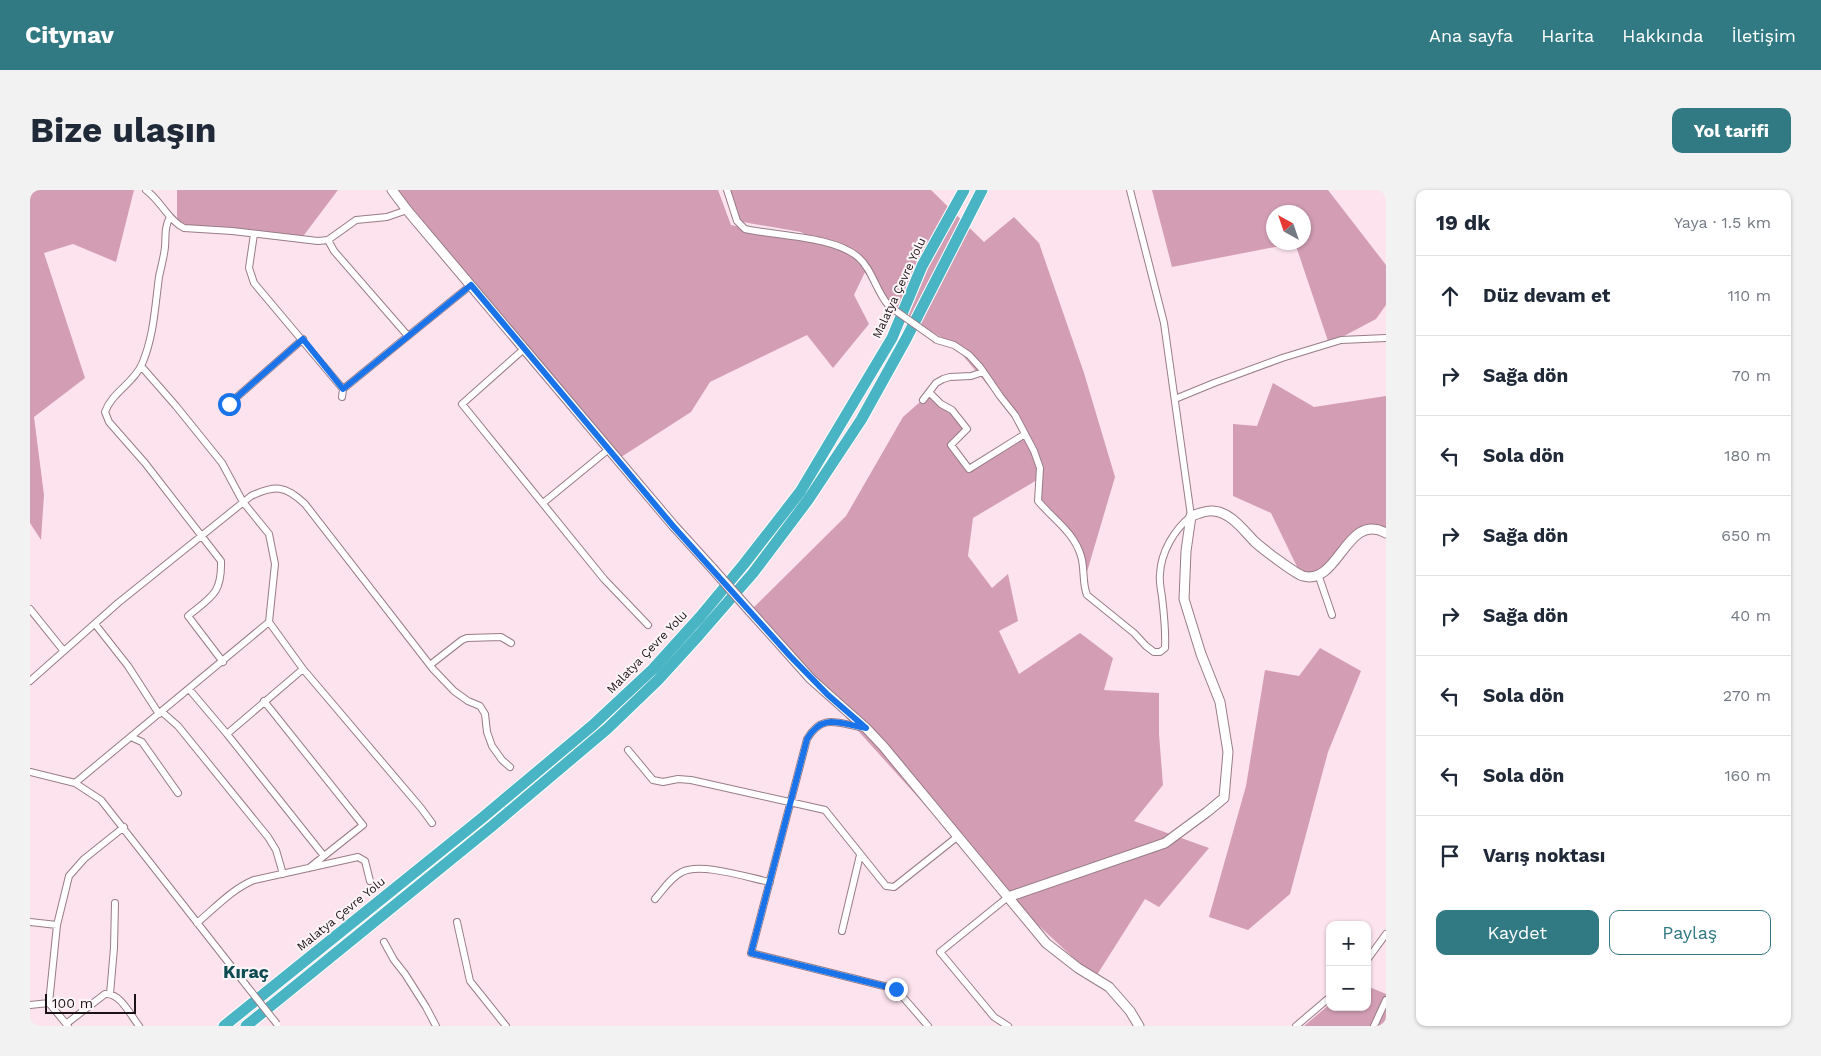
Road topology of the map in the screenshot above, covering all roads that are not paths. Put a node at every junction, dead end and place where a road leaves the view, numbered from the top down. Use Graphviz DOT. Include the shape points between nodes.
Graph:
graph roads {
  1 [pos="146,190"];
  2 [pos="392,190"];
  3 [pos="727,190"];
  4 [pos="964,190"];
  5 [pos="982,190"];
  6 [pos="1130,190"];
  7 [pos="407,210"];
  8 [pos="170,217"];
  9 [pos="254,234"];
  10 [pos="328,240"];
  11 [pos="471,285"];
  12 [pos="408,336"];
  13 [pos="1386,338"];
  14 [pos="303,339"];
  15 [pos="525,348"];
  16 [pos="141,366"];
  17 [pos="983,372"];
  18 [pos="343,389"];
  19 [pos="930,393"];
  20 [pos="342,397"];
  21 [pos="1175,399"];
  22 [pos="924,400"];
  23 [pos="229,404"];
  24 [pos="1025,434"];
  25 [pos="609,450"];
  26 [pos="243,502"];
  27 [pos="543,503"];
  28 [pos="1191,516"];
  29 [pos="1386,533"];
  30 [pos="201,536"];
  31 [pos="1318,574"];
  32 [pos="30,609"];
  33 [pos="1332,615"];
  34 [pos="269,622"];
  35 [pos="95,624"];
  36 [pos="648,625"];
  37 [pos="511,643"];
  38 [pos="63,650"];
  39 [pos="223,662"];
  40 [pos="430,665"];
  41 [pos="303,669"];
  42 [pos="30,681"];
  43 [pos="189,689"];
  44 [pos="264,701"];
  45 [pos="160,713"];
  46 [pos="866,728"];
  47 [pos="227,734"];
  48 [pos="131,737"];
  49 [pos="628,750"];
  50 [pos="510,767"];
  51 [pos="30,772"];
  52 [pos="75,783"];
  53 [pos="178,793"];
  54 [pos="790,802"];
  55 [pos="432,824"];
  56 [pos="124,827"];
  57 [pos="957,837"];
  58 [pos="860,855"];
  59 [pos="324,856"];
  60 [pos="308,868"];
  61 [pos="283,874"];
  62 [pos="370,881"];
  63 [pos="770,882"];
  64 [pos="1008,897"];
  65 [pos="655,899"];
  66 [pos="115,903"];
  67 [pos="30,922"];
  68 [pos="457,922"];
  69 [pos="197,923"];
  70 [pos="58,925"];
  71 [pos="842,931"];
  72 [pos="1386,934"];
  73 [pos="384,942"];
  74 [pos="1371,955"];
  75 [pos="110,994"];
  76 [pos="1326,1000"];
  77 [pos="1386,1000"];
  78 [pos="49,1003"];
  79 [pos="30,1005"];
  80 [pos="67,1025"];
  81 [pos="278,1025"];
  82 [pos="139,1026"];
  83 [pos="224,1026"];
  84 [pos="246,1026"];
  85 [pos="436,1026"];
  86 [pos="506,1026"];
  87 [pos="928,1026"];
  88 [pos="1008,1026"];
  89 [pos="1139,1026"];
  90 [pos="1296,1026"];
  91 [pos="1374,1026"];
  1 -- 8 [label="street"];
  2 -- 7 [label="street"];
  3 -- 17 [label="street, bridge" via="737,221 746,229 830,243 858,257 889,306 937,340 954,345 969,355"];
  4 -- 83 [label="highway, Malatya Çevre Yolu" via="922,266 892,338 800,492 700,617 653,670 593,725"];
  5 -- 84 [label="highway, Malatya Çevre Yolu" via="861,420 808,500 753,573 699,635 607,729"];
  6 -- 21 [label="street" via="1164,323"];
  7 -- 10 [label="street" via="387,217 356,220"];
  7 -- 11 [label="street"];
  8 -- 9 [label="street" via="184,228"];
  8 -- 16 [label="street" via="165,228 156,310"];
  9 -- 10 [label="street"];
  9 -- 14 [label="street" via="249,268 254,283"];
  10 -- 12 [label="street"];
  11 -- 12 [label="street"];
  11 -- 15 [label="street"];
  12 -- 18 [label="street"];
  13 -- 21 [label="street" via="1341,340 1257,367"];
  14 -- 18 [label="street"];
  14 -- 23 [label="street"];
  15 -- 25 [label="street"];
  15 -- 27 [label="street" via="462,404"];
  16 -- 26 [label="street" via="222,464"];
  16 -- 30 [label="street" via="112,399 105,412 106,418"];
  17 -- 19 [label="street" via="943,379"];
  17 -- 24 [label="street"];
  18 -- 20 [label="street"];
  19 -- 22 [label="street"];
  19 -- 24 [label="street" via="952,410 967,429 951,445 969,469"];
  21 -- 28 [label="street"];
  24 -- 28 [label="street" via="1040,468 1038,501 1074,540 1084,566 1084,590 1154,652 1165,648 1160,574 1163,557 1172,537"];
  25 -- 27 [label="street"];
  25 -- 46 [label="street, bridge" via="811,679"];
  26 -- 30 [label="street"];
  26 -- 34 [label="street" via="265,527 272,544 275,564"];
  26 -- 40 [label="street" via="264,490 276,488 295,495 319,521"];
  27 -- 36 [label="street" via="616,592"];
  28 -- 31 [label="street" via="1211,510 1222,512 1257,544 1301,575 1312,577"];
  28 -- 64 [label="street" via="1184,598 1220,702 1228,752 1224,798 1165,843"];
  29 -- 31 [label="street" via="1372,527 1362,530"];
  30 -- 35 [label="street"];
  30 -- 39 [label="street" via="221,561 218,586 213,596 188,616"];
  31 -- 33 [label="street"];
  32 -- 38 [label="street"];
  34 -- 39 [label="street"];
  34 -- 41 [label="street"];
  35 -- 38 [label="street"];
  35 -- 45 [label="street"];
  37 -- 40 [label="street" via="500,637 467,638"];
  38 -- 42 [label="street"];
  39 -- 43 [label="street"];
  40 -- 50 [label="street" via="454,691 480,706 492,746"];
  41 -- 44 [label="street"];
  41 -- 55 [label="street" via="422,808"];
  43 -- 45 [label="street"];
  43 -- 47 [label="street"];
  44 -- 47 [label="street"];
  44 -- 59 [label="street" via="363,825"];
  45 -- 48 [label="street"];
  45 -- 61 [label="street" via="178,726 268,837 276,850"];
  46 -- 54 [label="street" via="828,722 817,725 807,739"];
  46 -- 57 [label="street"];
  47 -- 59 [label="street"];
  48 -- 52 [label="street"];
  48 -- 53 [label="street" via="142,742"];
  49 -- 54 [label="street" via="653,780 691,780"];
  51 -- 52 [label="street"];
  52 -- 56 [label="street" via="101,800"];
  54 -- 58 [label="street" via="829,813"];
  54 -- 63 [label="street"];
  56 -- 69 [label="street"];
  56 -- 70 [label="street" via="84,859 69,876"];
  57 -- 58 [label="street" via="894,887 886,886"];
  57 -- 64 [label="street"];
  58 -- 71 [label="street"];
  59 -- 60 [label="street"];
  60 -- 61 [label="street"];
  60 -- 62 [label="street" via="358,856 365,862"];
  61 -- 69 [label="street" via="246,883"];
  63 -- 65 [label="street" via="694,868 681,872"];
  63 -- 87 [label="street" via="751,953 896,989"];
  64 -- 88 [label="street" via="940,952 994,1017"];
  64 -- 89 [label="street" via="1046,944 1109,987"];
  66 -- 75 [label="street"];
  67 -- 70 [label="street"];
  68 -- 86 [label="street" via="470,981"];
  69 -- 81 [label="street, bridge"];
  70 -- 78 [label="street"];
  72 -- 74 [label="street"];
  73 -- 85 [label="street"];
  75 -- 80 [label="street" via="105,994"];
  75 -- 82 [label="street" via="118,997"];
  76 -- 90 [label="street"];
  77 -- 91 [label="street"];
  78 -- 79 [label="street"];
  78 -- 80 [label="street"];
}
